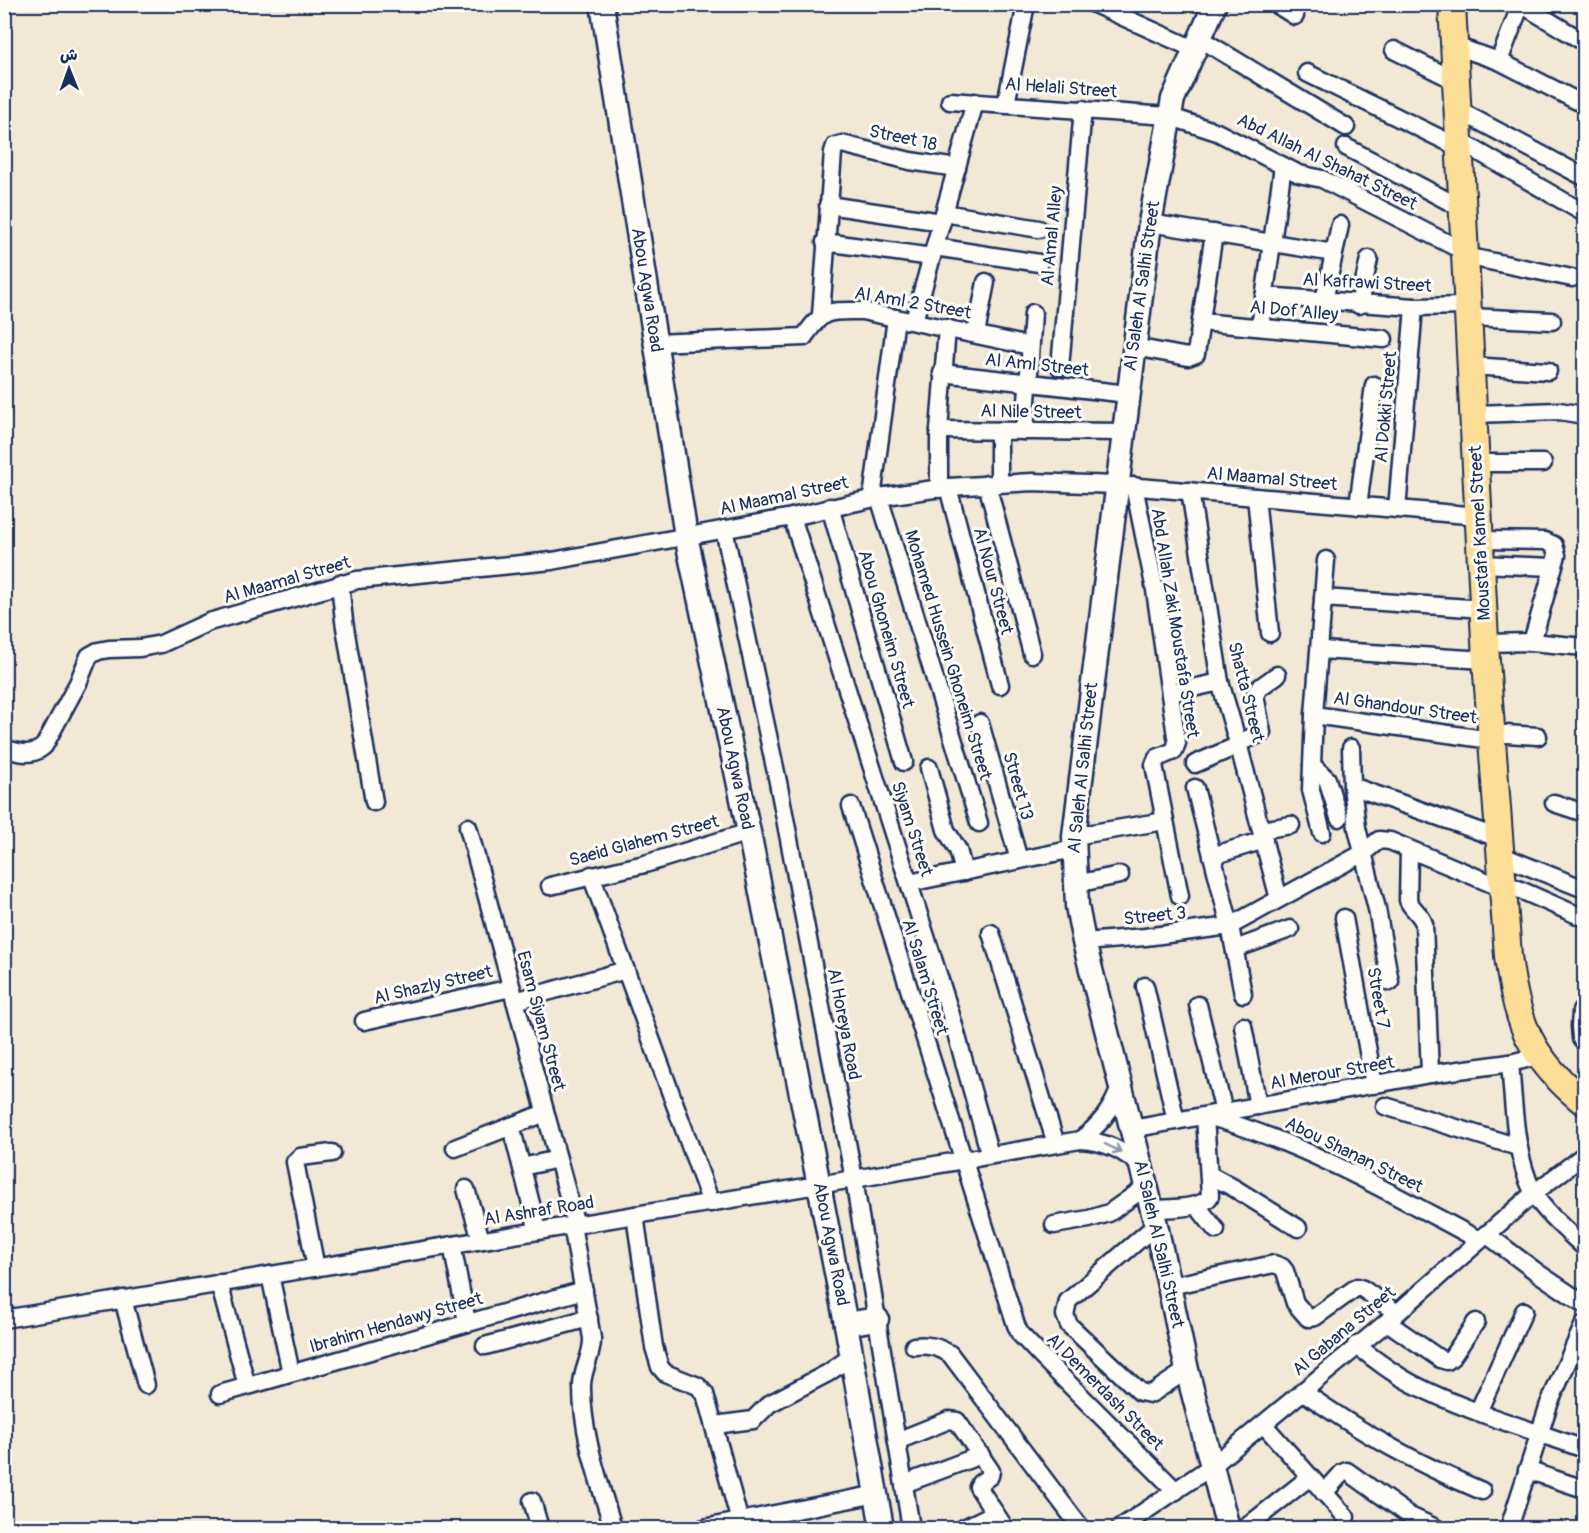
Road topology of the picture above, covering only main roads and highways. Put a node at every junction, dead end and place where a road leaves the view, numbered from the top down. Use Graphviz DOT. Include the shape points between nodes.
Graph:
graph roads {
  1 [pos="1447,8"];
  2 [pos="1584,1102"];
  1 -- 2 [label="main road, Moustafa Kamel Street" via="1455,46 1486,651 1508,956 1515,1004 1533,1048"];
}
